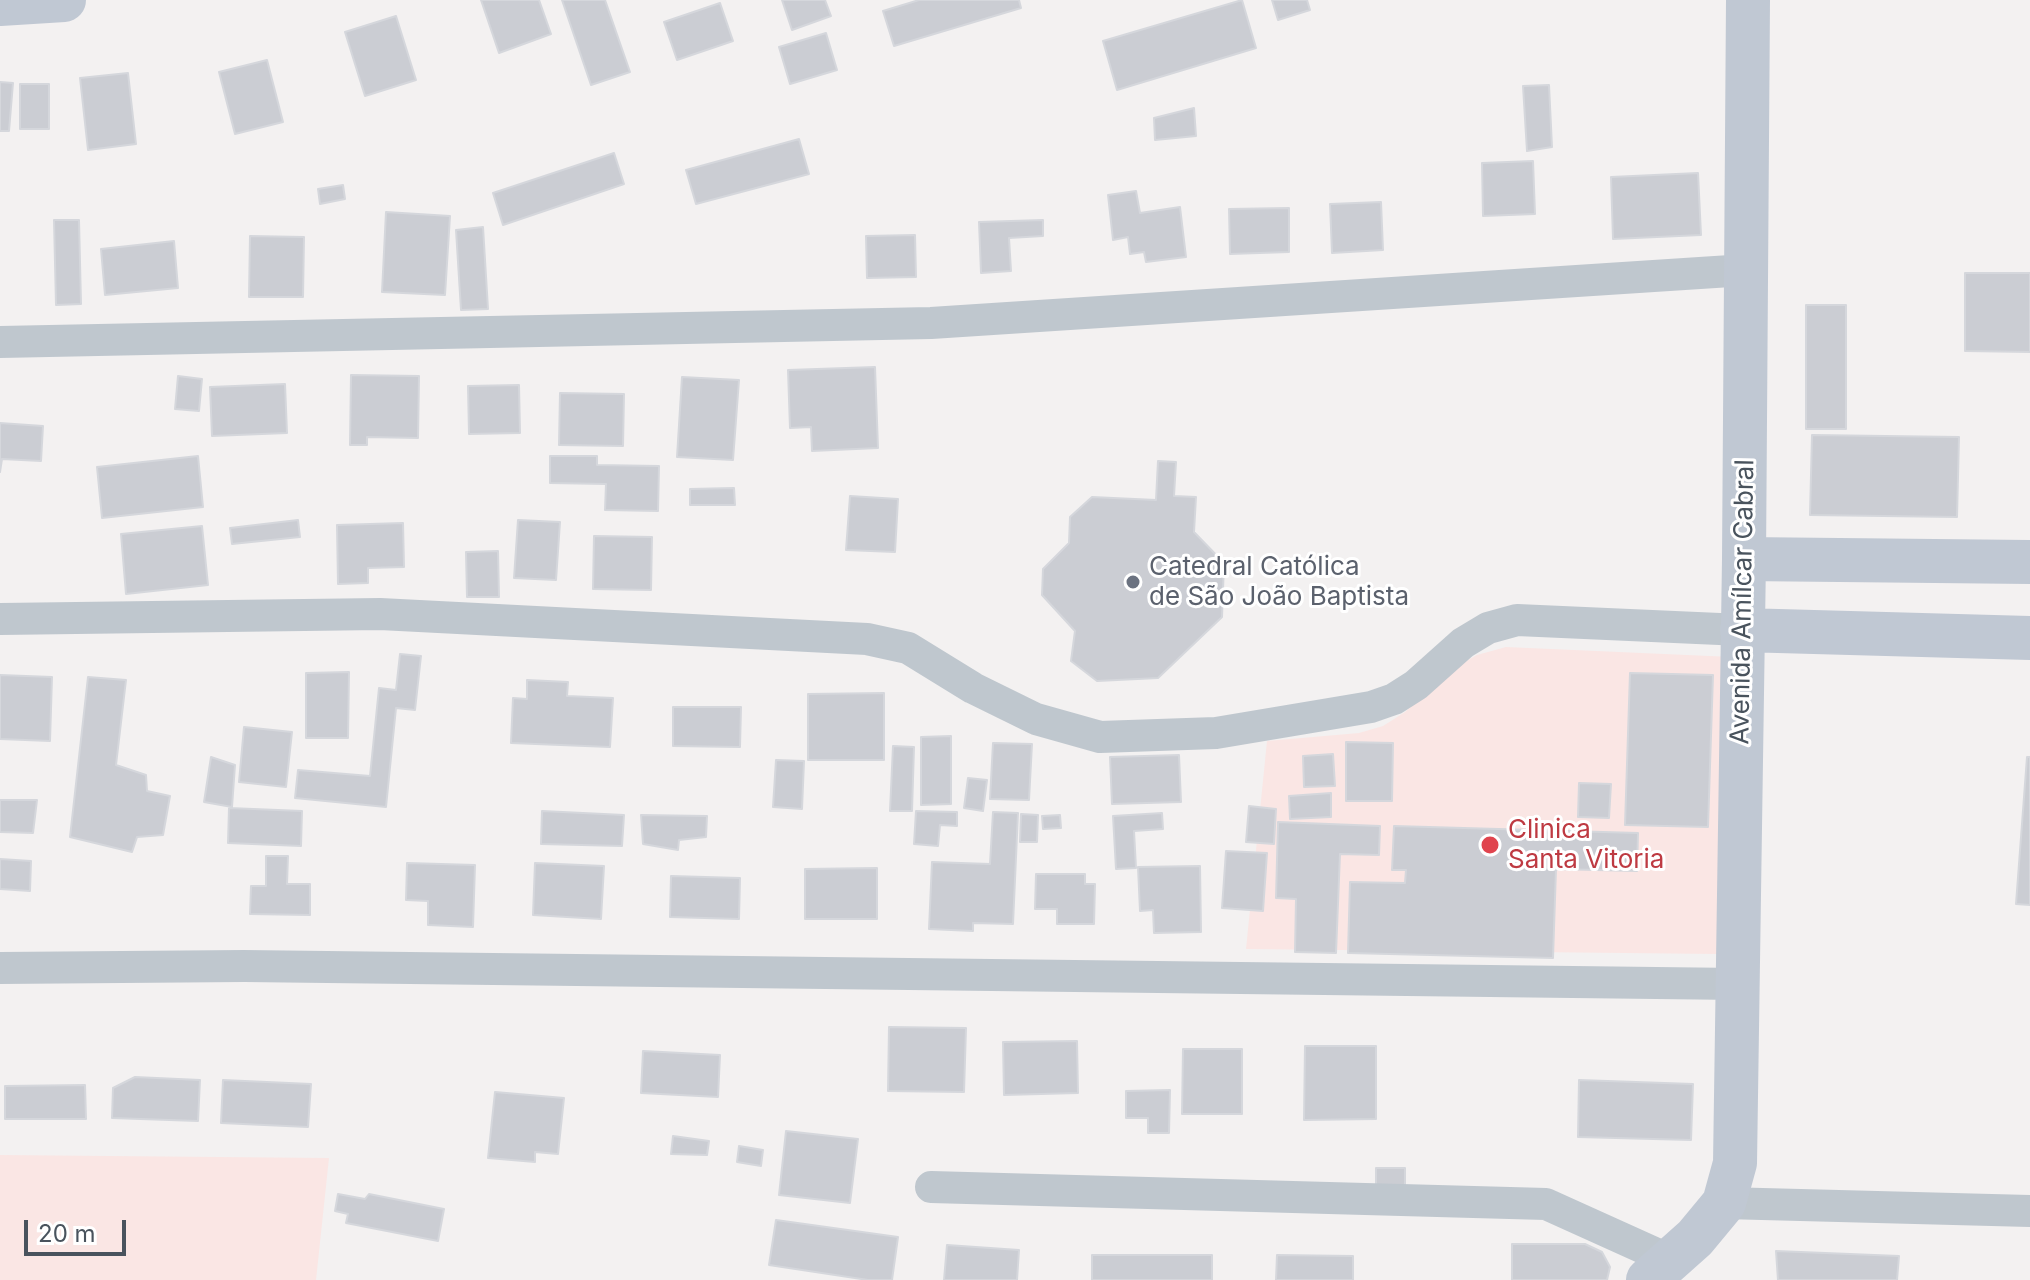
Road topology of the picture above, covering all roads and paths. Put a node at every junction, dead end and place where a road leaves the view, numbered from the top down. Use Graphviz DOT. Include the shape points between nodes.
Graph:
graph roads {
  1 [pos="64,0"];
  2 [pos="1748,0"];
  3 [pos="0,4"];
  4 [pos="1746,270"];
  5 [pos="0,342"];
  6 [pos="1744,559"];
  7 [pos="2030,562"];
  8 [pos="0,619"];
  9 [pos="1742,630"];
  10 [pos="2030,638"];
  11 [pos="0,968"];
  12 [pos="1739,984"];
  13 [pos="931,1187"];
  14 [pos="1724,1203"];
  15 [pos="2030,1211"];
  16 [pos="1659,1270"];
  1 -- 3 [label="street"];
  2 -- 4 [label="street, Avenida Amílcar Cabral"];
  4 -- 5 [label="street" via="931,323"];
  4 -- 6 [label="street, Avenida Amílcar Cabral"];
  6 -- 7 [label="street"];
  6 -- 9 [label="street, Avenida Amílcar Cabral"];
  8 -- 9 [label="street" via="380,614 867,639 908,648 1036,719 1100,737 1216,733 1371,707 1416,685 1488,628 1517,620"];
  9 -- 10 [label="street"];
  9 -- 12 [label="street, Avenida Amílcar Cabral"];
  11 -- 12 [label="street" via="244,966"];
  12 -- 14 [label="street, Avenida Amílcar Cabral" via="1735,1163"];
  13 -- 16 [label="street" via="1546,1204"];
  14 -- 15 [label="street"];
  14 -- 16 [label="street"];
}
